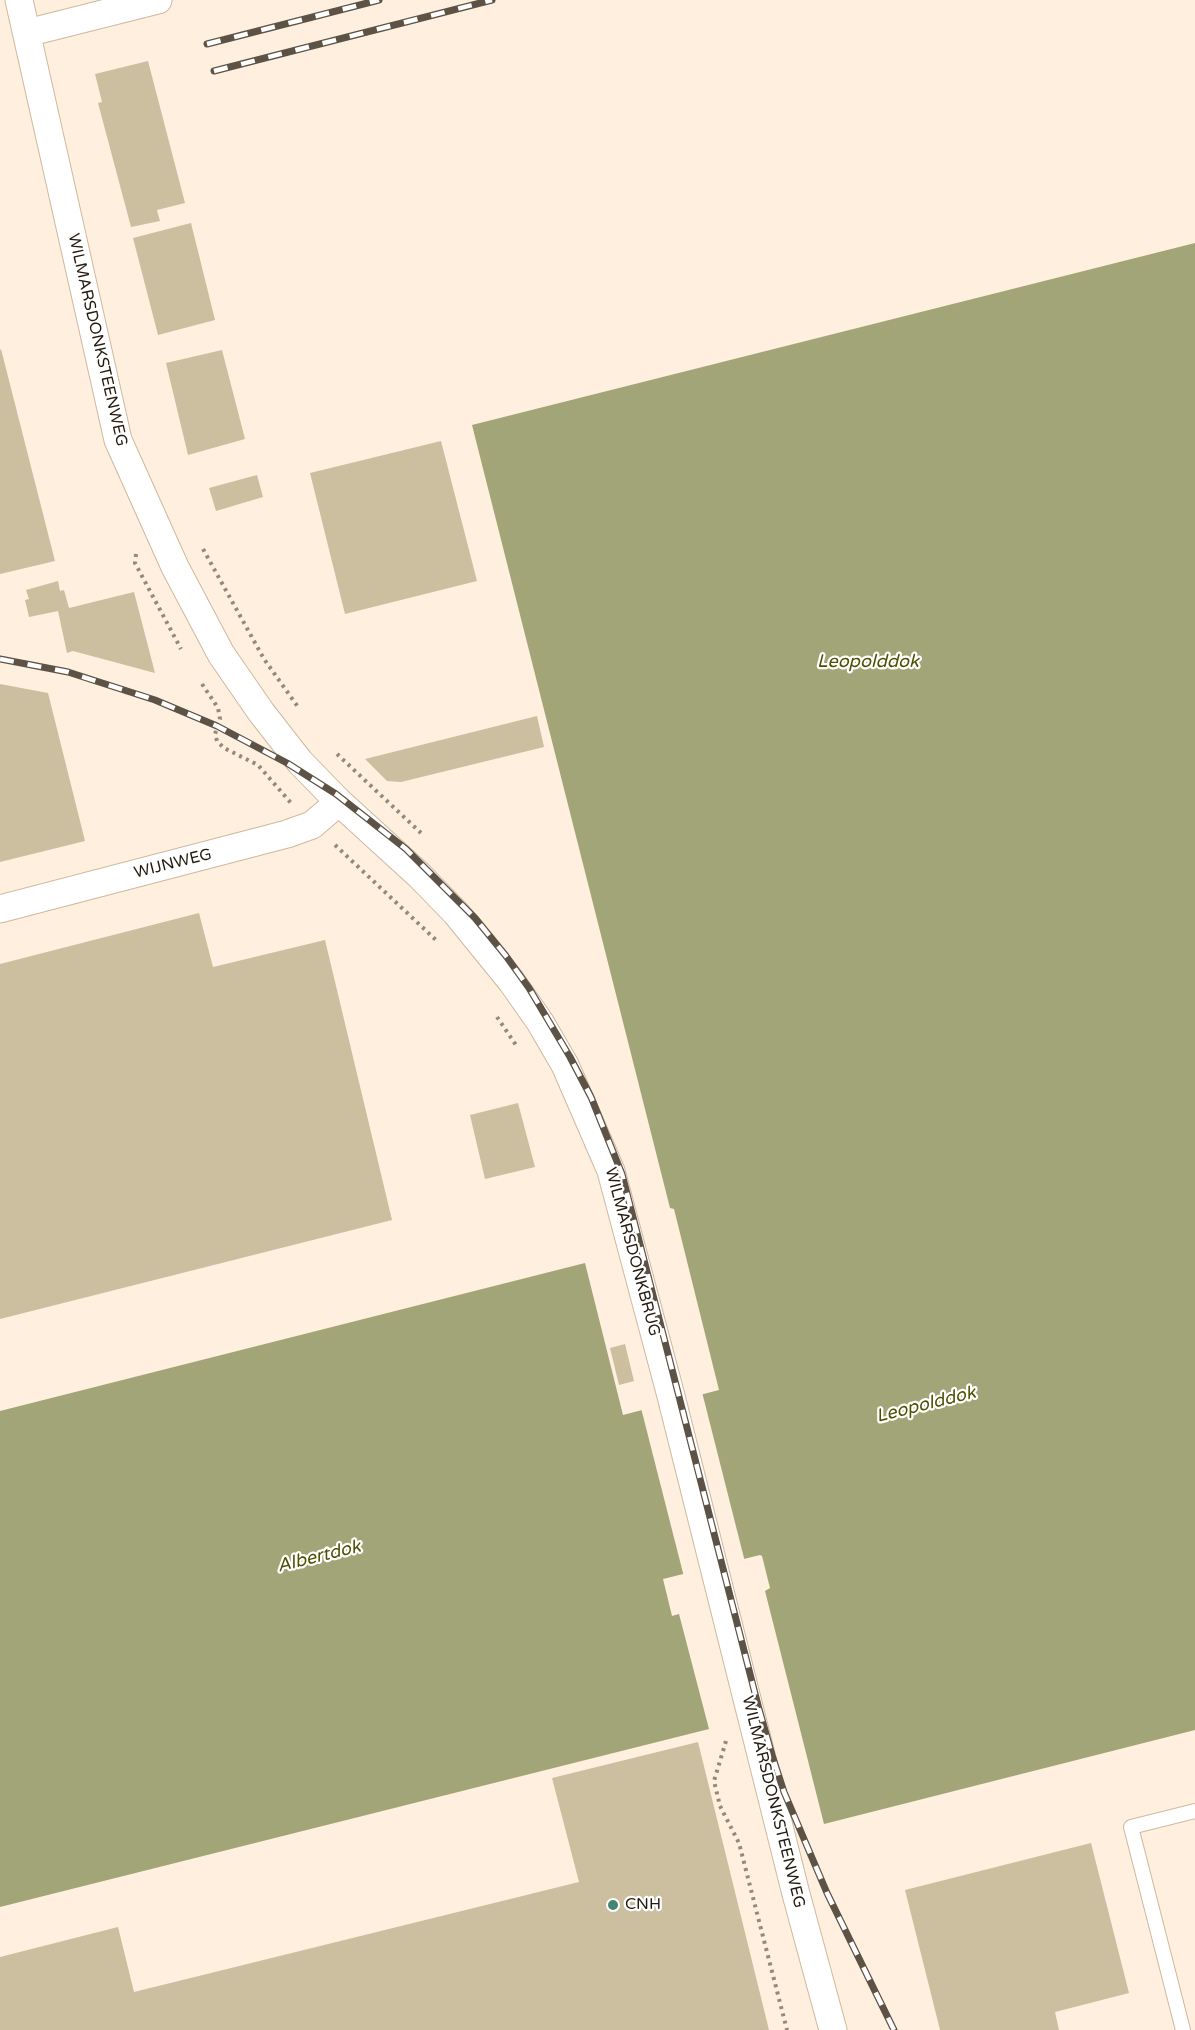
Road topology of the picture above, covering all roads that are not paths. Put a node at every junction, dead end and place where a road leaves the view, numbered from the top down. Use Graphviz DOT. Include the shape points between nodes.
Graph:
graph roads {
  1 [pos="19,0"];
  2 [pos="158,0"];
  3 [pos="27,33"];
  4 [pos="339,802"];
  5 [pos="0,909"];
  6 [pos="715,1572"];
  7 [pos="1195,1811"];
  8 [pos="833,2030"];
  9 [pos="1183,2030"];
  1 -- 3 [label="street, WILMARSDONKSTEENWEG"];
  2 -- 3 [label="street"];
  3 -- 4 [label="street, WILMARSDONKSTEENWEG" via="118,440 175,567 221,654 267,721"];
  4 -- 5 [label="street, WIJNWEG" via="312,825 287,834"];
  4 -- 6 [label="street, WILMARSDONKBRUG" via="456,913 529,1006 565,1065 611,1171"];
  6 -- 8 [label="street, WILMARSDONKSTEENWEG"];
  7 -- 9 [label="lane" via="1131,1827"];
}
